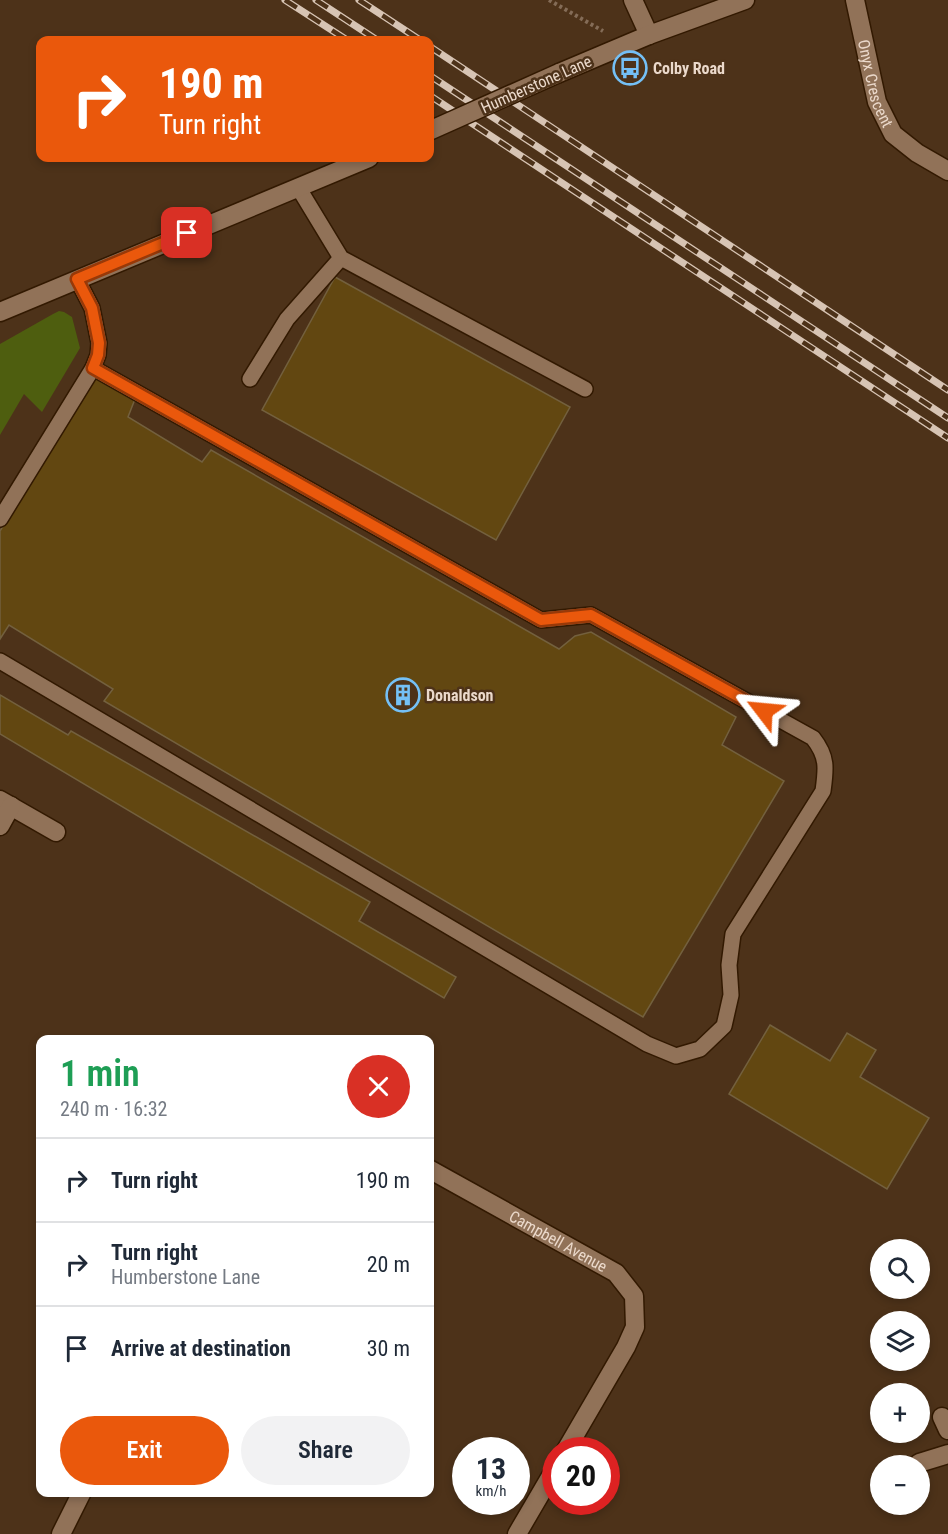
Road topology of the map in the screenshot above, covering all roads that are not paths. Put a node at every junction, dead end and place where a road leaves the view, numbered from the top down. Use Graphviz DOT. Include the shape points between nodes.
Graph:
graph roads {
  1 [pos="633,0"];
  2 [pos="745,0"];
  3 [pos="855,0"];
  4 [pos="649,35"];
  5 [pos="434,129"];
  6 [pos="359,162"];
  7 [pos="948,171"];
  8 [pos="298,187"];
  9 [pos="342,258"];
  10 [pos="77,279"];
  11 [pos="0,312"];
  12 [pos="93,368"];
  13 [pos="250,379"];
  14 [pos="585,390"];
  15 [pos="0,519"];
  16 [pos="0,661"];
  17 [pos="6,803"];
  18 [pos="0,826"];
  19 [pos="56,832"];
  20 [pos="434,1171"];
  21 [pos="574,1437"];
  22 [pos="948,1454"];
  23 [pos="930,1460"];
  24 [pos="542,1492"];
  25 [pos="80,1497"];
  26 [pos="61,1534"];
  27 [pos="518,1534"];
  1 -- 4 [label="street"];
  2 -- 4 [label="street, Humberstone Lane"];
  3 -- 7 [label="street, Onyx Crescent" via="877,102 894,134"];
  4 -- 5 [label="street, Humberstone Lane, bridge"];
  6 -- 8 [label="street"];
  8 -- 9 [label="lane"];
  8 -- 10 [label="street"];
  9 -- 13 [label="lane" via="287,319"];
  9 -- 14 [label="lane"];
  10 -- 11 [label="street"];
  10 -- 12 [label="lane" via="92,308 99,343"];
  12 -- 15 [label="lane"];
  12 -- 16 [label="lane" via="541,620 591,615 813,738 821,748 826,770 822,791 733,934 724,1026 700,1049 676,1056 646,1044"];
  17 -- 18 [label="street"];
  17 -- 19 [label="street"];
  20 -- 21 [label="street, Campbell Avenue" via="616,1273 634,1296 635,1327"];
  22 -- 23 [label="street"];
  24 -- 27 [label="street"];
  25 -- 26 [label="street"];
}
